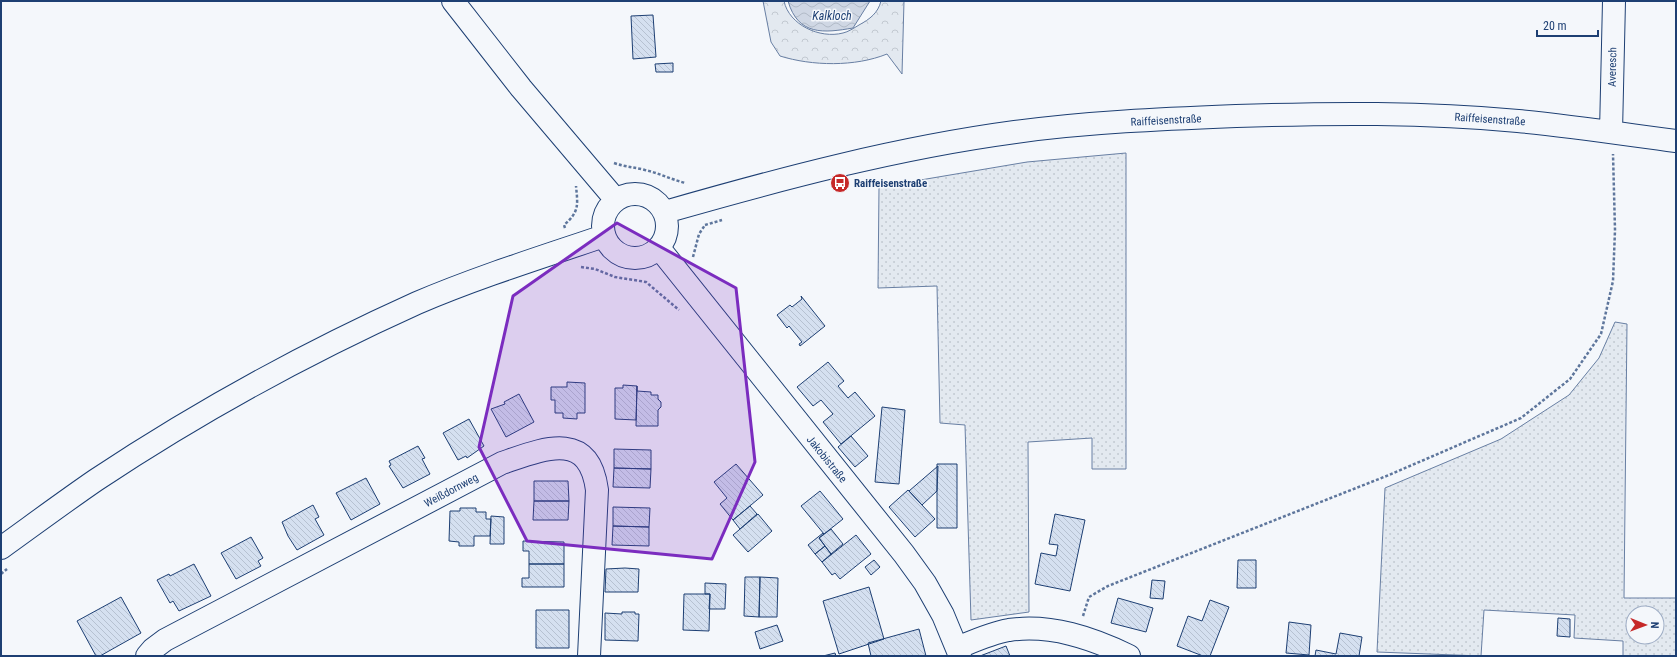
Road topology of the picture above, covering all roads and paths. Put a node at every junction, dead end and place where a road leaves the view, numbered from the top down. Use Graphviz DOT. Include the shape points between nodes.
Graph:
graph roads {
  1 [pos="453,1"];
  2 [pos="1614,1"];
  3 [pos="1611,132"];
  4 [pos="1676,141"];
  5 [pos="593,172"];
  6 [pos="616,200"];
  7 [pos="699,202"];
  8 [pos="665,212"];
  9 [pos="728,218"];
  10 [pos="706,225"];
  11 [pos="604,236"];
  12 [pos="572,247"];
  13 [pos="659,248"];
  14 [pos="678,272"];
  15 [pos="680,311"];
  16 [pos="7,556"];
  17 [pos="1,574"];
  18 [pos="1077,636"];
  19 [pos="959,652"];
  20 [pos="147,656"];
  21 [pos="589,656"];
  22 [pos="1129,656"];
  1 -- 5 [label="street" via="521,88"];
  2 -- 3 [label="street, Averesch"];
  3 -- 4 [label="street, Raiffeisenstraße"];
  3 -- 7 [label="street, Raiffeisenstraße" via="1516,121 1365,114 1185,118 1117,123 1017,132 930,146"];
  3 -- 18 [label="path" via="1615,230 1613,281 1601,334 1570,379 1521,418 1389,475 1108,586 1089,597"];
  5 -- 6 [label="street"];
  5 -- 7 [label="path" via="610,159 627,168 646,170 687,184"];
  5 -- 12 [label="path" via="576,186 578,203 575,215 564,225"];
  6 -- 8 [label="street" via="629,194 643,194 660,204"];
  6 -- 11 [label="street" via="608,207 604,217"];
  7 -- 8 [label="street, Raiffeisenstraße"];
  7 -- 10 [label="path"];
  8 -- 13 [label="street" via="668,231"];
  9 -- 10 [label="path"];
  10 -- 14 [label="path" via="697,239 692,262"];
  11 -- 12 [label="street"];
  11 -- 13 [label="street" via="611,248 630,258 651,255"];
  12 -- 15 [label="path" via="579,268 595,269 615,278 646,282"];
  12 -- 16 [label="street" via="418,303 299,361 217,406 96,480"];
  13 -- 14 [label="street, Jakobistraße"];
  14 -- 19 [label="street, Jakobistraße" via="904,554 943,614"];
  16 -- 17 [label="path"];
  18 -- 19 [label="street" via="1047,630 1009,630 990,635"];
  18 -- 22 [label="street"];
  20 -- 21 [label="street, Weißdornweg" via="165,640 502,463 530,453 556,448 568,448 580,453 590,463 595,476 597,490"];
}
